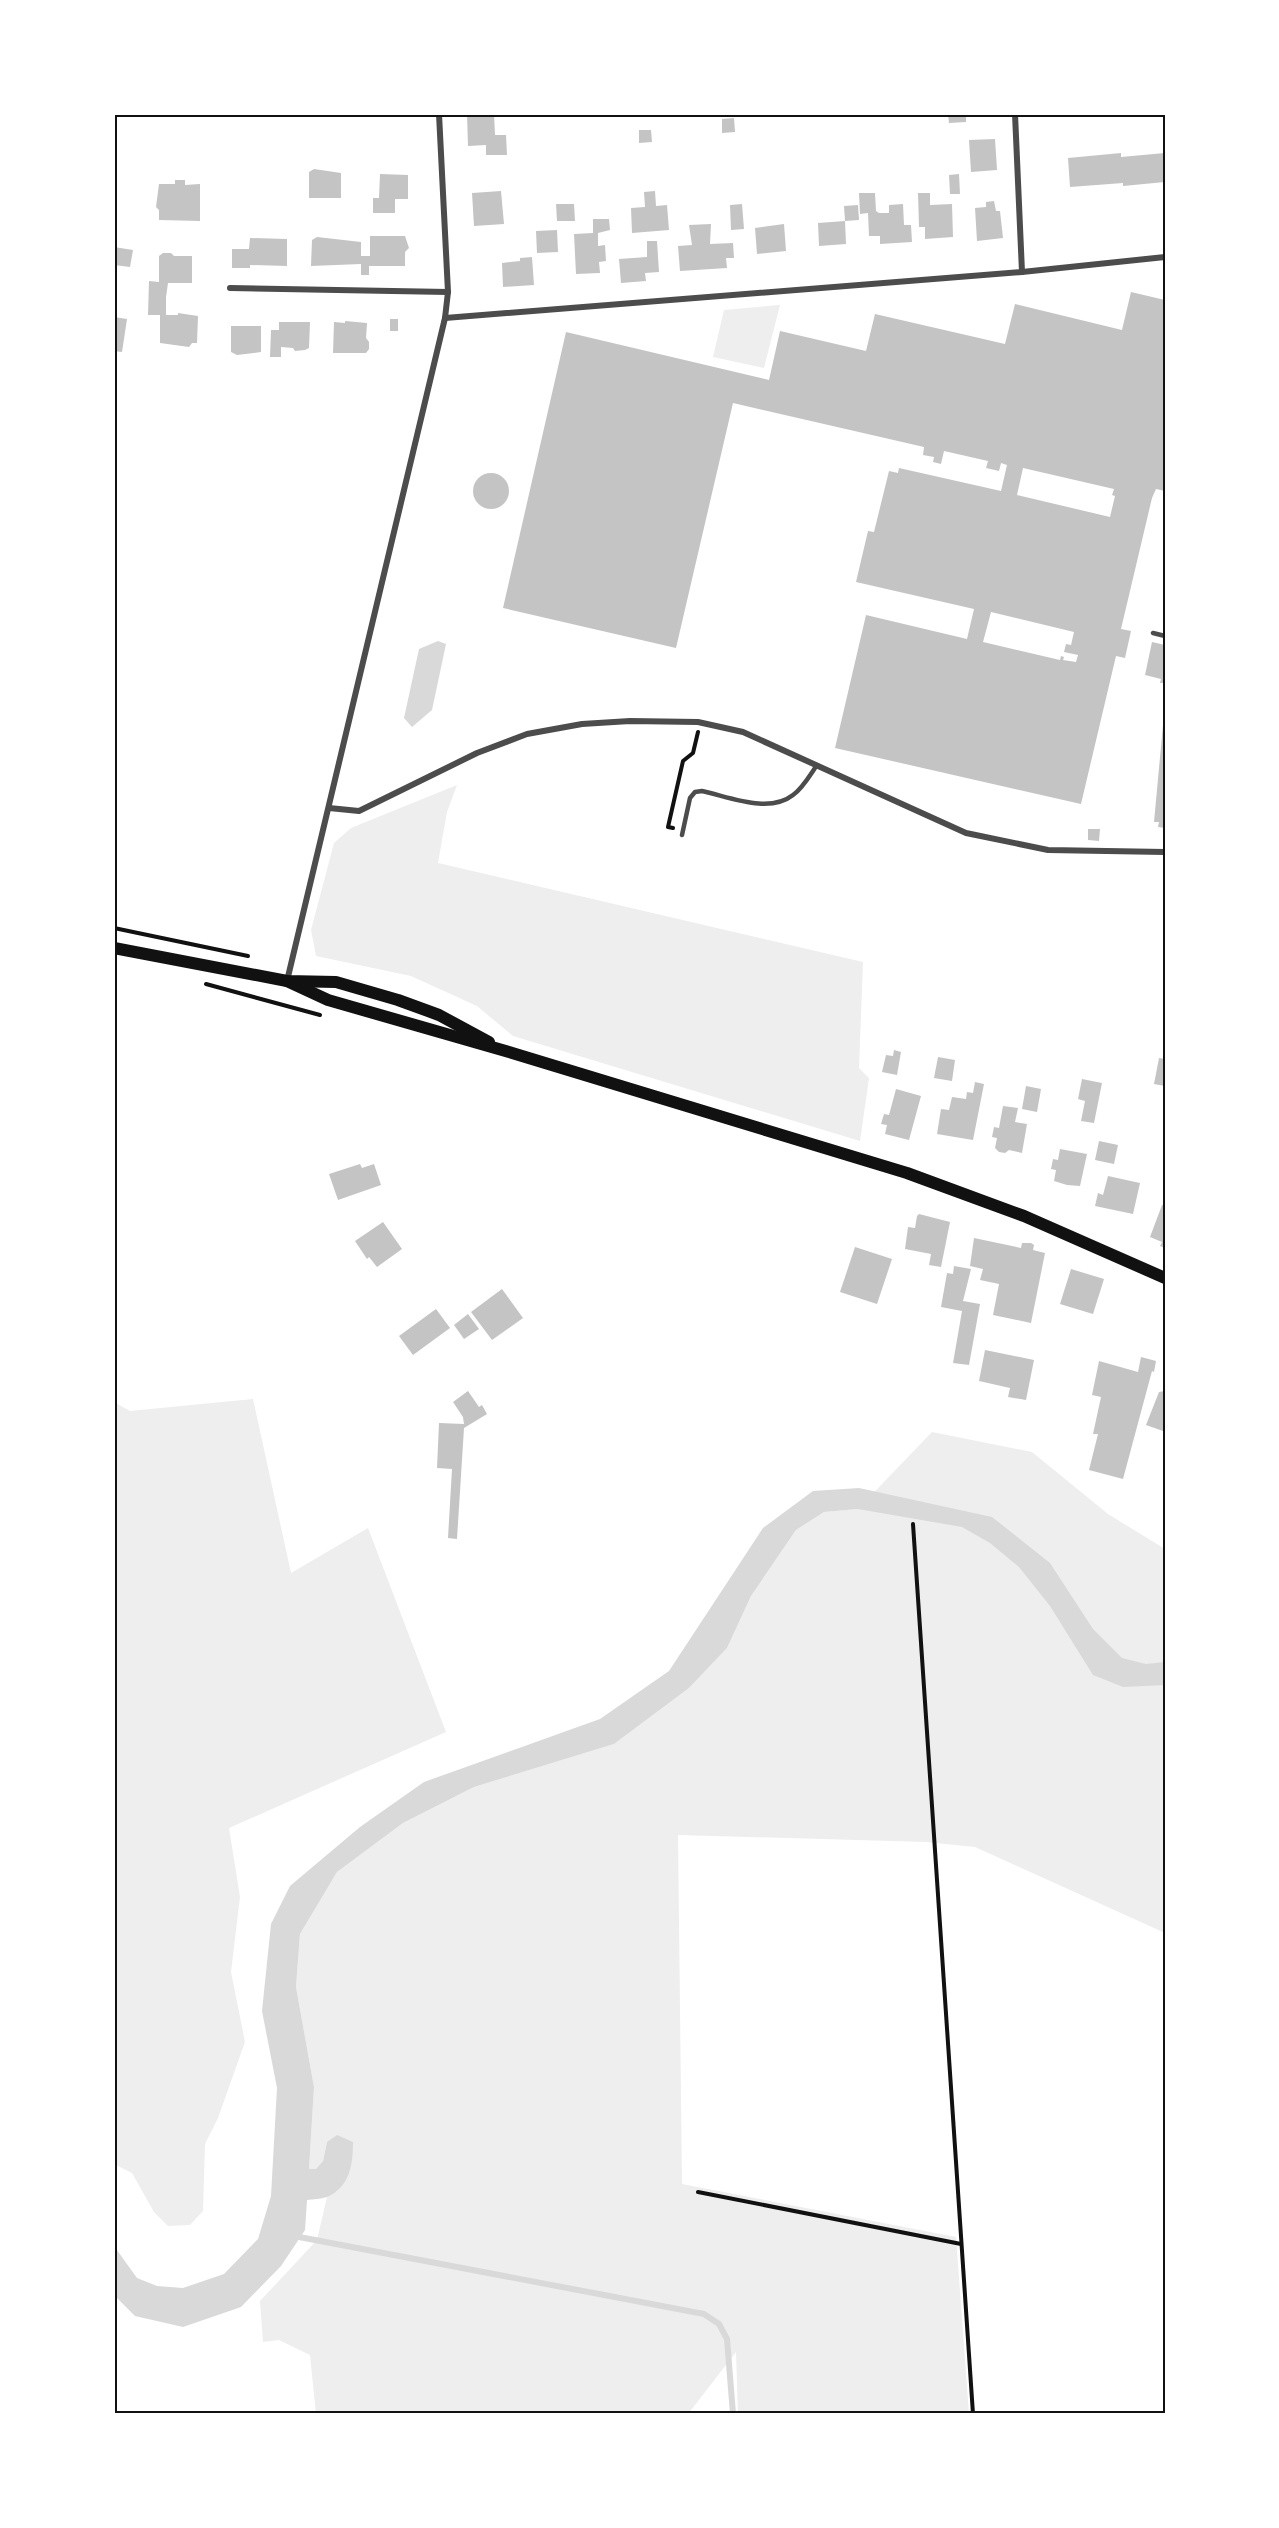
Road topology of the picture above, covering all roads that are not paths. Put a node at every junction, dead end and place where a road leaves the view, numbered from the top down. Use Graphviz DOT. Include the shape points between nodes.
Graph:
graph roads {
  1 [pos="439,114"];
  2 [pos="1015,114"];
  3 [pos="1165,256"];
  4 [pos="1022,272"];
  5 [pos="230,288"];
  6 [pos="448,292"];
  7 [pos="445,318"];
  8 [pos="1153,633"];
  9 [pos="1165,636"];
  10 [pos="817,765"];
  11 [pos="329,808"];
  12 [pos="682,832"];
  13 [pos="1165,852"];
  14 [pos="114,948"];
  15 [pos="287,981"];
  16 [pos="509,1052"];
  17 [pos="1165,1278"];
  1 -- 6 [label="street"];
  2 -- 4 [label="street"];
  3 -- 4 [label="street"];
  4 -- 7 [label="street"];
  5 -- 6 [label="street"];
  6 -- 7 [label="street"];
  7 -- 11 [label="street"];
  8 -- 9 [label="lane"];
  10 -- 11 [label="street" via="743,732 701,723 582,724 527,734 477,753 359,811"];
  10 -- 12 [label="lane" via="796,793 783,802 768,805 695,792"];
  10 -- 13 [label="street" via="966,833 1048,850"];
  11 -- 15 [label="street"];
  14 -- 15 [label="main road"];
  15 -- 16 [label="main road" via="328,1000"];
  15 -- 16 [label="main road" via="336,982 398,1000 452,1021"];
  16 -- 17 [label="main road" via="907,1173 1024,1216"];
}
